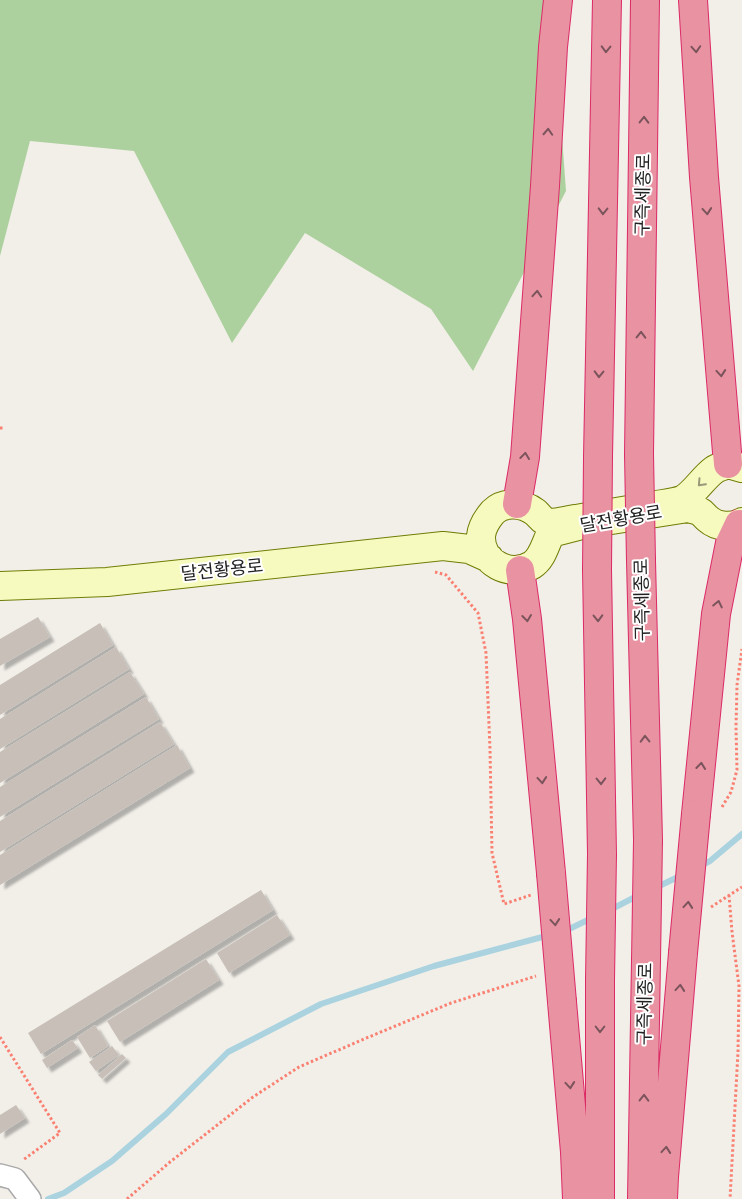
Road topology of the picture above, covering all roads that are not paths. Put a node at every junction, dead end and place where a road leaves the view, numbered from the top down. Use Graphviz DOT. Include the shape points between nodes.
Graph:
graph roads {
  1 [pos="558,0"];
  2 [pos="607,0"];
  3 [pos="645,0"];
  4 [pos="692,0"];
  5 [pos="735,466"];
  6 [pos="516,504"];
  7 [pos="485,522"];
  8 [pos="740,523"];
  9 [pos="443,546"];
  10 [pos="489,558"];
  11 [pos="520,570"];
  12 [pos="0,586"];
  13 [pos="6,1176"];
  14 [pos="30,1199"];
  15 [pos="577,1199"];
  16 [pos="600,1199"];
  17 [pos="642,1199"];
  18 [pos="664,1199"];
  6 -- 1 [label="highway, one-way" via="525,457"];
  2 -- 16 [label="highway, one-way, bridge" via="597,570 602,854"];
  17 -- 3 [label="highway, 구즉세종로, one-way, bridge" via="648,840 639,454"];
  4 -- 5 [label="highway, one-way" via="704,177"];
  5 -- 6 [label="main road, 달전황용로, one-way" via="715,469 683,499 661,504 549,523"];
  6 -- 7 [label="main road, 달전황용로" via="495,510"];
  7 -- 9 [label="main road, 달전황용로" via="470,537"];
  7 -- 10 [label="main road" via="481,536"];
  8 -- 11 [label="main road, 달전황용로" via="718,525 701,512 688,508 586,524 551,533 543,553 533,564"];
  18 -- 8 [label="highway, one-way, bridge" via="683,953 716,614 730,543"];
  9 -- 10 [label="main road, 달전황용로" via="469,549"];
  9 -- 12 [label="main road, 달전황용로" via="107,582"];
  10 -- 11 [label="main road, 달전황용로" via="505,569"];
  11 -- 15 [label="highway, one-way, bridge" via="562,1002"];
  13 -- 14 [label="street"];
}
